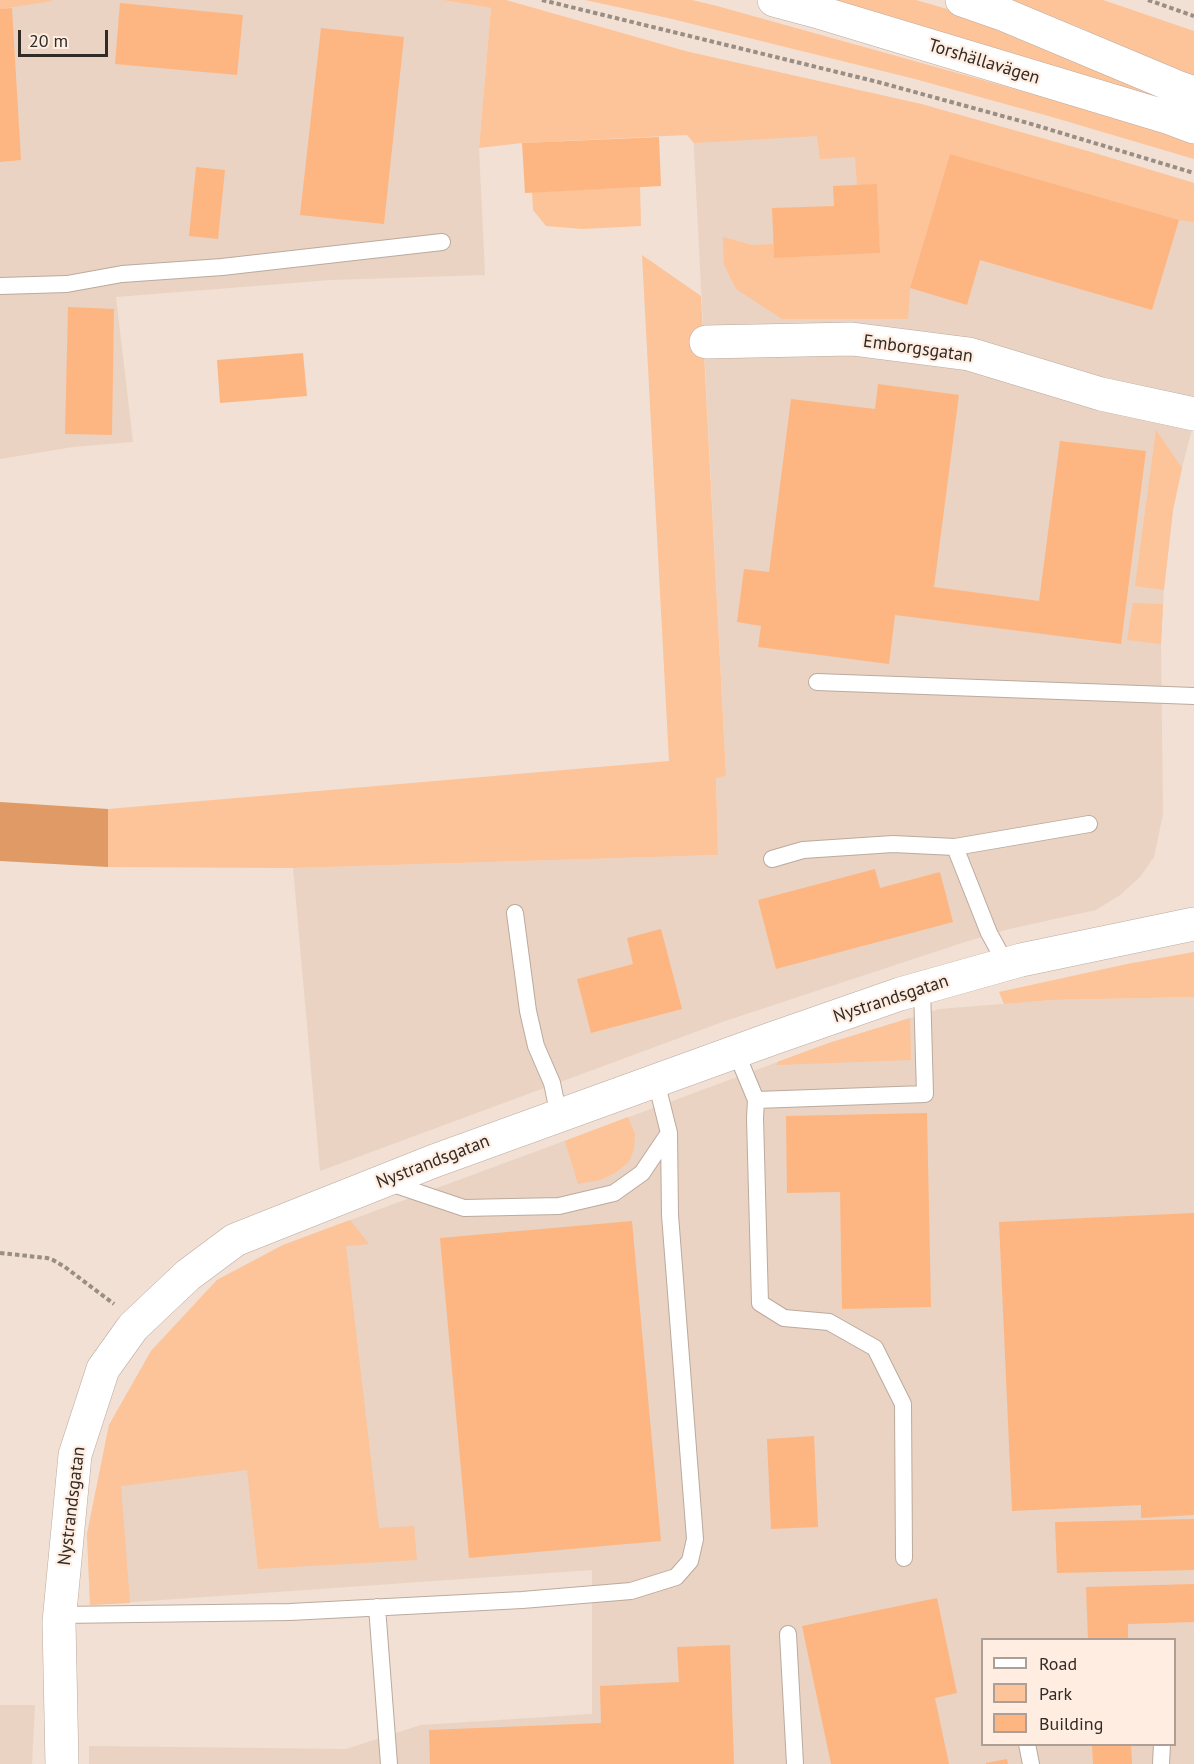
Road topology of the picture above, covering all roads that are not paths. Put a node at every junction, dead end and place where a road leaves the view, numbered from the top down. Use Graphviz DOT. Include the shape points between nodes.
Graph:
graph roads {
  1 [pos="774,0"];
  2 [pos="962,0"];
  3 [pos="1194,93"];
  4 [pos="1194,127"];
  5 [pos="442,242"];
  6 [pos="0,286"];
  7 [pos="706,342"];
  8 [pos="1194,414"];
  9 [pos="817,682"];
  10 [pos="1194,696"];
  11 [pos="1089,824"];
  12 [pos="955,847"];
  13 [pos="772,859"];
  14 [pos="515,913"];
  15 [pos="1194,924"];
  16 [pos="1006,964"];
  17 [pos="922,988"];
  18 [pos="736,1052"];
  19 [pos="656,1081"];
  20 [pos="756,1100"];
  21 [pos="559,1116"];
  22 [pos="669,1133"];
  23 [pos="383,1181"];
  24 [pos="904,1558"];
  25 [pos="377,1607"];
  26 [pos="60,1615"];
  27 [pos="788,1634"];
  28 [pos="1027,1746"];
  29 [pos="1162,1746"];
  30 [pos="62,1764"];
  31 [pos="388,1764"];
  32 [pos="795,1764"];
  33 [pos="1031,1764"];
  34 [pos="1161,1764"];
  1 -- 4 [label="street, Torshällavägen"];
  2 -- 3 [label="street"];
  5 -- 6 [label="lane" via="122,274 67,284"];
  7 -- 8 [label="street, Emborgsgatan" via="852,339 969,354 1101,394"];
  9 -- 10 [label="lane"];
  11 -- 12 [label="lane"];
  12 -- 13 [label="lane" via="893,844 815,849"];
  12 -- 16 [label="lane" via="989,933"];
  14 -- 21 [label="lane" via="528,1011"];
  15 -- 16 [label="street, Nystrandsgatan"];
  16 -- 17 [label="street, Nystrandsgatan"];
  17 -- 18 [label="street, Nystrandsgatan"];
  17 -- 20 [label="lane" via="925,1094"];
  18 -- 19 [label="street, Nystrandsgatan"];
  18 -- 20 [label="lane"];
  19 -- 21 [label="street, Nystrandsgatan"];
  19 -- 22 [label="lane"];
  20 -- 24 [label="lane" via="760,1304 784,1318 829,1322 875,1348 903,1404"];
  21 -- 23 [label="street, Nystrandsgatan"];
  22 -- 23 [label="lane" via="642,1173 614,1193 559,1206 464,1208"];
  22 -- 25 [label="lane" via="670,1215 695,1539 690,1561 676,1577 631,1591"];
  23 -- 26 [label="street, Nystrandsgatan" via="235,1240 188,1275 133,1328 103,1370 75,1455"];
  25 -- 26 [label="lane"];
  25 -- 31 [label="lane"];
  26 -- 30 [label="street, Nystrandsgatan"];
  27 -- 32 [label="lane"];
  28 -- 33 [label="lane"];
  29 -- 34 [label="lane"];
}
